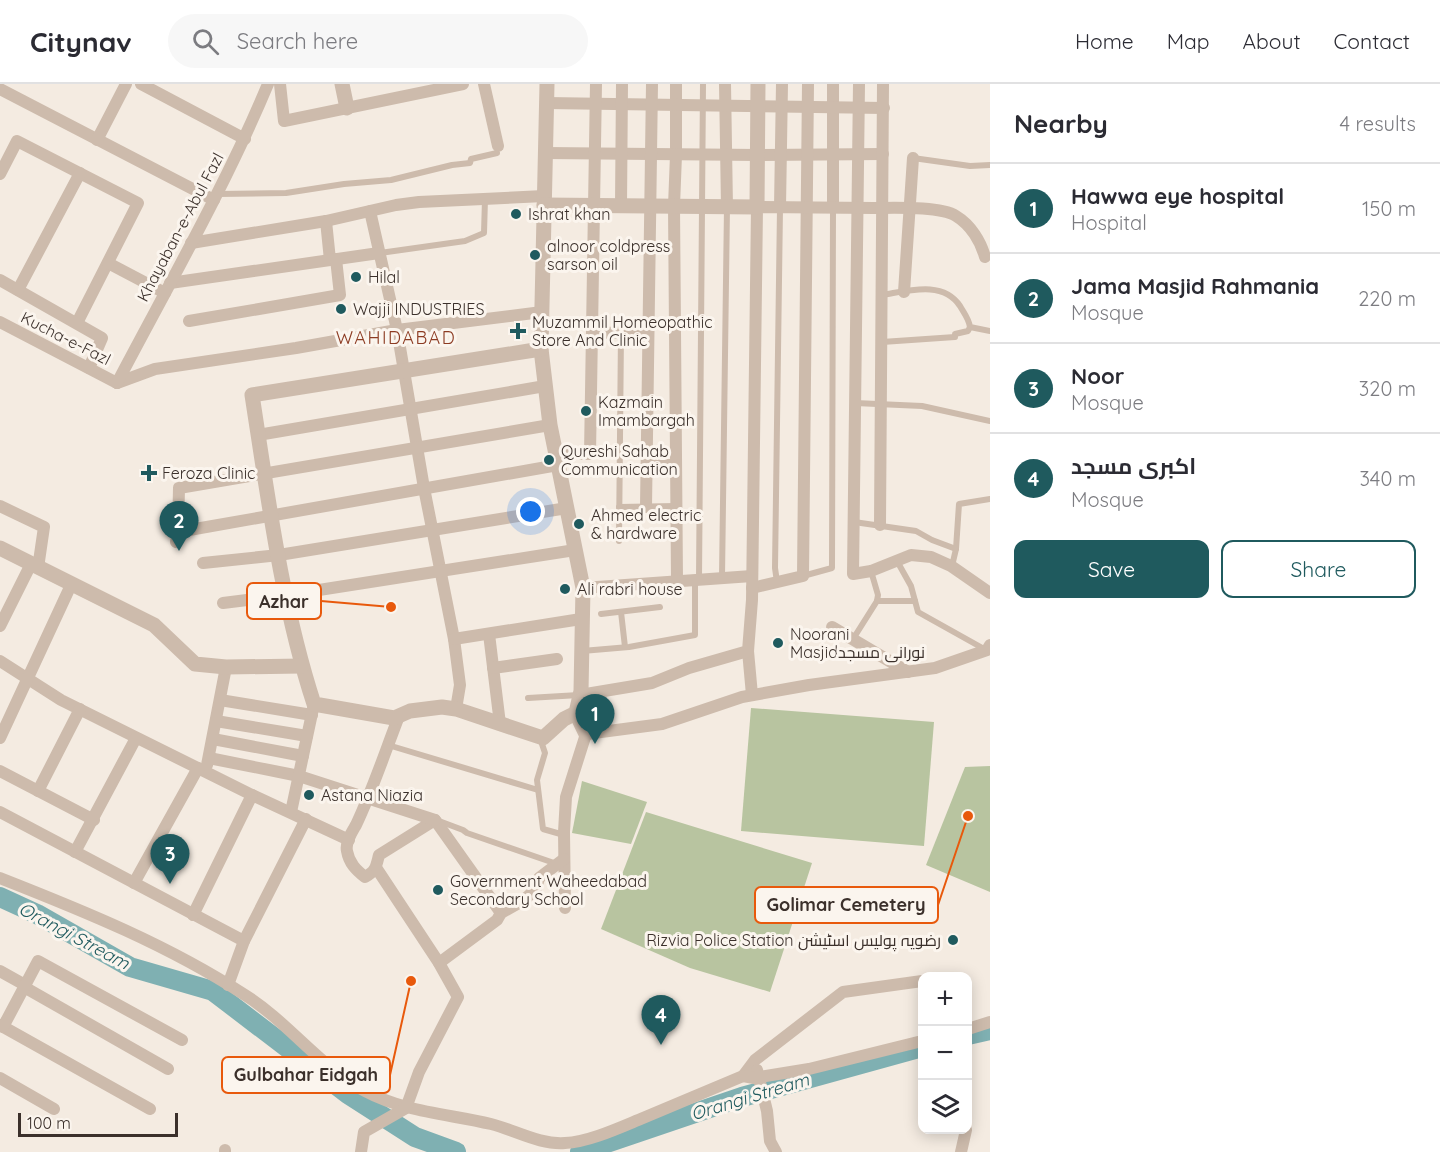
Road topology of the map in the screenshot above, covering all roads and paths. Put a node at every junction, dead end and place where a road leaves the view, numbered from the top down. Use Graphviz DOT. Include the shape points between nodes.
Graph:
graph roads {
  1 [pos="126,84"];
  2 [pos="141,84"];
  3 [pos="268,84"];
  4 [pos="280,84"];
  5 [pos="342,84"];
  6 [pos="463,84"];
  7 [pos="484,84"];
  8 [pos="547,84"];
  9 [pos="596,84"];
  10 [pos="622,84"];
  11 [pos="652,84"];
  12 [pos="676,84"];
  13 [pos="703,84"];
  14 [pos="725,84"];
  15 [pos="758,84"];
  16 [pos="782,84"];
  17 [pos="808,84"];
  18 [pos="833,84"];
  19 [pos="859,84"];
  20 [pos="883,84"];
  21 [pos="0,89"];
  22 [pos="547,103"];
  23 [pos="596,103"];
  24 [pos="622,104"];
  25 [pos="652,104"];
  26 [pos="676,104"];
  27 [pos="703,105"];
  28 [pos="725,105"];
  29 [pos="758,105"];
  30 [pos="783,106"];
  31 [pos="807,106"];
  32 [pos="833,107"];
  33 [pos="858,107"];
  34 [pos="347,108"];
  35 [pos="884,108"];
  36 [pos="245,139"];
  37 [pos="97,140"];
  38 [pos="498,149"];
  39 [pos="4,153"];
  40 [pos="546,153"];
  41 [pos="595,154"];
  42 [pos="621,154"];
  43 [pos="651,154"];
  44 [pos="832,154"];
  45 [pos="858,154"];
  46 [pos="883,154"];
  47 [pos="676,155"];
  48 [pos="702,155"];
  49 [pos="726,155"];
  50 [pos="758,155"];
  51 [pos="780,155"];
  52 [pos="807,155"];
  53 [pos="913,158"];
  54 [pos="990,165"];
  55 [pos="0,174"];
  56 [pos="80,174"];
  57 [pos="216,197"];
  58 [pos="485,199"];
  59 [pos="544,200"];
  60 [pos="594,205"];
  61 [pos="621,206"];
  62 [pos="650,206"];
  63 [pos="674,206"];
  64 [pos="701,206"];
  65 [pos="727,207"];
  66 [pos="757,207"];
  67 [pos="780,207"];
  68 [pos="806,207"];
  69 [pos="833,208"];
  70 [pos="858,208"];
  71 [pos="883,208"];
  72 [pos="909,208"];
  73 [pos="370,211"];
  74 [pos="326,221"];
  75 [pos="191,243"];
  76 [pos="379,253"];
  77 [pos="985,257"];
  78 [pos="333,259"];
  79 [pos="108,263"];
  80 [pos="0,280"];
  81 [pos="167,288"];
  82 [pos="18,290"];
  83 [pos="904,292"];
  84 [pos="882,295"];
  85 [pos="542,312"];
  86 [pos="189,321"];
  87 [pos="0,322"];
  88 [pos="77,323"];
  89 [pos="970,327"];
  90 [pos="397,330"];
  91 [pos="990,331"];
  92 [pos="648,332"];
  93 [pos="592,333"];
  94 [pos="621,333"];
  95 [pos="882,342"];
  96 [pos="541,349"];
  97 [pos="89,368"];
  98 [pos="404,370"];
  99 [pos="117,383"];
  100 [pos="546,386"];
  101 [pos="855,403"];
  102 [pos="882,403"];
  103 [pos="411,410"];
  104 [pos="990,421"];
  105 [pos="550,425"];
  106 [pos="258,435"];
  107 [pos="417,449"];
  108 [pos="557,459"];
  109 [pos="646,462"];
  110 [pos="677,462"];
  111 [pos="265,474"];
  112 [pos="424,488"];
  113 [pos="990,499"];
  114 [pos="0,506"];
  115 [pos="677,506"];
  116 [pos="619,507"];
  117 [pos="646,507"];
  118 [pos="567,508"];
  119 [pos="272,515"];
  120 [pos="853,522"];
  121 [pos="880,525"];
  122 [pos="433,529"];
  123 [pos="619,542"];
  124 [pos="0,548"];
  125 [pos="956,549"];
  126 [pos="575,550"];
  127 [pos="279,555"];
  128 [pos="897,561"];
  129 [pos="203,563"];
  130 [pos="35,566"];
  131 [pos="951,566"];
  132 [pos="442,571"];
  133 [pos="872,571"];
  134 [pos="803,576"];
  135 [pos="722,577"];
  136 [pos="697,579"];
  137 [pos="677,580"];
  138 [pos="752,582"];
  139 [pos="777,582"];
  140 [pos="71,585"];
  141 [pos="583,588"];
  142 [pos="990,593"];
  143 [pos="287,595"];
  144 [pos="877,601"];
  145 [pos="915,601"];
  146 [pos="223,603"];
  147 [pos="660,607"];
  148 [pos="621,612"];
  149 [pos="601,614"];
  150 [pos="581,619"];
  151 [pos="0,626"];
  152 [pos="832,627"];
  153 [pos="489,634"];
  154 [pos="454,639"];
  155 [pos="852,640"];
  156 [pos="625,647"];
  157 [pos="989,650"];
  158 [pos="581,651"];
  159 [pos="748,651"];
  160 [pos="556,659"];
  161 [pos="0,661"];
  162 [pos="302,666"];
  163 [pos="226,667"];
  164 [pos="493,668"];
  165 [pos="908,672"];
  166 [pos="28,679"];
  167 [pos="580,695"];
  168 [pos="752,695"];
  169 [pos="528,698"];
  170 [pos="220,700"];
  171 [pos="80,709"];
  172 [pos="313,709"];
  173 [pos="456,709"];
  174 [pos="576,713"];
  175 [pos="399,716"];
  176 [pos="216,721"];
  177 [pos="500,724"];
  178 [pos="586,734"];
  179 [pos="307,736"];
  180 [pos="540,737"];
  181 [pos="0,738"];
  182 [pos="136,738"];
  183 [pos="213,739"];
  184 [pos="388,745"];
  185 [pos="303,756"];
  186 [pos="209,758"];
  187 [pos="202,770"];
  188 [pos="0,771"];
  189 [pos="299,776"];
  190 [pos="538,790"];
  191 [pos="38,791"];
  192 [pos="252,795"];
  193 [pos="368,800"];
  194 [pos="291,812"];
  195 [pos="0,813"];
  196 [pos="306,819"];
  197 [pos="94,820"];
  198 [pos="435,820"];
  199 [pos="564,835"];
  200 [pos="349,840"];
  201 [pos="75,852"];
  202 [pos="561,862"];
  203 [pos="377,869"];
  204 [pos="0,878"];
  205 [pos="134,884"];
  206 [pos="565,908"];
  207 [pos="501,913"];
  208 [pos="193,915"];
  209 [pos="244,941"];
  210 [pos="439,963"];
  211 [pos="0,971"];
  212 [pos="918,982"];
  213 [pos="228,985"];
  214 [pos="24,986"];
  215 [pos="990,1022"];
  216 [pos="1,1026"];
  217 [pos="972,1028"];
  218 [pos="182,1040"];
  219 [pos="918,1042"];
  220 [pos="755,1060"];
  221 [pos="168,1069"];
  222 [pos="743,1076"];
  223 [pos="758,1077"];
  224 [pos="0,1078"];
  225 [pos="406,1108"];
  226 [pos="54,1109"];
  227 [pos="150,1109"];
  228 [pos="965,1134"];
  229 [pos="361,1152"];
  230 [pos="776,1152"];
  231 [pos="961,1152"];
  1 -- 37 [label="street"];
  2 -- 36 [label="street"];
  3 -- 36 [label="street, Khayaban-e-Abul Fazl"];
  4 -- 34 [label="street" via="284,121"];
  5 -- 34 [label="street"];
  6 -- 34 [label="street"];
  7 -- 38 [label="street"];
  8 -- 22 [label="street"];
  9 -- 23 [label="street"];
  10 -- 24 [label="street"];
  11 -- 25 [label="street"];
  12 -- 26 [label="street"];
  13 -- 27 [label="lane"];
  14 -- 28 [label="street"];
  15 -- 29 [label="street"];
  16 -- 30 [label="street"];
  17 -- 31 [label="street"];
  18 -- 32 [label="street"];
  19 -- 33 [label="street"];
  20 -- 35 [label="street"];
  21 -- 37 [label="street"];
  22 -- 23 [label="street"];
  22 -- 40 [label="street"];
  23 -- 24 [label="street"];
  23 -- 41 [label="street"];
  24 -- 25 [label="street"];
  24 -- 42 [label="street"];
  25 -- 26 [label="street"];
  25 -- 43 [label="street"];
  26 -- 27 [label="street"];
  26 -- 47 [label="street"];
  27 -- 28 [label="street"];
  27 -- 48 [label="lane"];
  28 -- 29 [label="street"];
  28 -- 49 [label="street"];
  29 -- 30 [label="street"];
  29 -- 50 [label="street"];
  30 -- 31 [label="street"];
  30 -- 51 [label="street"];
  31 -- 32 [label="street"];
  31 -- 52 [label="street"];
  32 -- 33 [label="street"];
  32 -- 44 [label="street"];
  33 -- 35 [label="street"];
  33 -- 45 [label="street"];
  35 -- 46 [label="street"];
  36 -- 57 [label="street, Khayaban-e-Abul Fazl"];
  37 -- 57 [label="street"];
  38 -- 57 [label="lane" via="471,159 470,163 391,180"];
  39 -- 55 [label="street"];
  39 -- 56 [label="street" via="17,141"];
  40 -- 41 [label="street"];
  40 -- 59 [label="street"];
  41 -- 42 [label="street"];
  41 -- 60 [label="street"];
  42 -- 43 [label="street"];
  42 -- 61 [label="street"];
  43 -- 47 [label="street"];
  43 -- 62 [label="street"];
  44 -- 45 [label="street"];
  44 -- 52 [label="street"];
  44 -- 69 [label="street"];
  45 -- 46 [label="street"];
  45 -- 70 [label="street"];
  46 -- 71 [label="street"];
  47 -- 48 [label="street"];
  47 -- 63 [label="street"];
  48 -- 49 [label="street"];
  48 -- 64 [label="lane"];
  49 -- 50 [label="street"];
  49 -- 65 [label="street"];
  50 -- 51 [label="street"];
  50 -- 66 [label="street"];
  51 -- 52 [label="street"];
  51 -- 67 [label="street"];
  52 -- 68 [label="street"];
  53 -- 54 [label="lane"];
  53 -- 72 [label="street"];
  56 -- 79 [label="street" via="138,203"];
  56 -- 82 [label="street"];
  57 -- 75 [label="street, Khayaban-e-Abul Fazl"];
  58 -- 59 [label="street"];
  58 -- 73 [label="street" via="419,202"];
  58 -- 76 [label="lane" via="484,233 479,236"];
  59 -- 60 [label="street"];
  59 -- 85 [label="street"];
  60 -- 61 [label="street"];
  60 -- 93 [label="street"];
  61 -- 62 [label="street"];
  62 -- 63 [label="street"];
  62 -- 92 [label="street"];
  63 -- 64 [label="street"];
  63 -- 110 [label="street"];
  64 -- 65 [label="street"];
  64 -- 136 [label="lane"];
  65 -- 66 [label="street"];
  65 -- 135 [label="lane"];
  66 -- 67 [label="street"];
  66 -- 138 [label="street"];
  67 -- 68 [label="street"];
  67 -- 139 [label="lane"];
  68 -- 69 [label="street"];
  68 -- 134 [label="street"];
  69 -- 70 [label="street"];
  69 -- 134 [label="lane" via="832,568"];
  70 -- 71 [label="street"];
  70 -- 101 [label="street"];
  71 -- 72 [label="street"];
  71 -- 84 [label="street"];
  72 -- 77 [label="street" via="956,216 981,241"];
  72 -- 83 [label="street"];
  73 -- 74 [label="street"];
  73 -- 76 [label="street"];
  74 -- 75 [label="street"];
  74 -- 78 [label="street"];
  75 -- 81 [label="street, Khayaban-e-Abul Fazl"];
  76 -- 78 [label="street"];
  76 -- 90 [label="street"];
  78 -- 81 [label="street"];
  78 -- 86 [label="street" via="340,295"];
  79 -- 81 [label="street"];
  79 -- 88 [label="street"];
  80 -- 82 [label="street"];
  81 -- 99 [label="street, Khayaban-e-Abul Fazl"];
  82 -- 88 [label="street"];
  83 -- 84 [label="lane"];
  83 -- 89 [label="lane" via="926,288 949,295 956,299"];
  84 -- 95 [label="street"];
  85 -- 90 [label="street"];
  85 -- 96 [label="street"];
  87 -- 97 [label="street, Kucha-e-Fazl"];
  88 -- 97 [label="street" via="102,338"];
  89 -- 91 [label="lane"];
  89 -- 95 [label="lane" via="955,337"];
  90 -- 98 [label="street"];
  90 -- 99 [label="street" via="154,369"];
  92 -- 94 [label="street"];
  92 -- 109 [label="street"];
  93 -- 94 [label="street"];
  93 -- 108 [label="street" via="590,454"];
  94 -- 116 [label="lane"];
  95 -- 102 [label="street"];
  96 -- 98 [label="street"];
  96 -- 100 [label="street"];
  97 -- 99 [label="street, Kucha-e-Fazl"];
  98 -- 103 [label="street"];
  98 -- 106 [label="street" via="252,396"];
  100 -- 103 [label="street"];
  100 -- 105 [label="street"];
  101 -- 102 [label="lane"];
  101 -- 120 [label="street"];
  102 -- 104 [label="lane" via="922,406"];
  102 -- 121 [label="street"];
  103 -- 106 [label="street"];
  103 -- 107 [label="street"];
  105 -- 107 [label="street"];
  105 -- 108 [label="street"];
  106 -- 111 [label="street"];
  107 -- 111 [label="street"];
  107 -- 112 [label="street"];
  108 -- 112 [label="street"];
  108 -- 118 [label="street"];
  109 -- 110 [label="lane"];
  109 -- 117 [label="street"];
  110 -- 115 [label="street"];
  111 -- 119 [label="street"];
  111 -- 119 [label="street" via="179,488 177,537"];
  112 -- 119 [label="street"];
  112 -- 122 [label="street"];
  113 -- 125 [label="lane" via="959,504"];
  114 -- 130 [label="street" via="44,527"];
  115 -- 117 [label="lane"];
  115 -- 137 [label="street"];
  116 -- 117 [label="lane"];
  116 -- 123 [label="lane"];
  118 -- 122 [label="street"];
  118 -- 126 [label="street"];
  119 -- 127 [label="street"];
  120 -- 121 [label="lane"];
  120 -- 133 [label="street" via="853,574"];
  121 -- 125 [label="lane" via="916,531"];
  122 -- 127 [label="street"];
  122 -- 132 [label="street"];
  124 -- 130 [label="street"];
  125 -- 131 [label="lane"];
  126 -- 132 [label="street"];
  126 -- 141 [label="street"];
  127 -- 129 [label="street"];
  127 -- 143 [label="street"];
  128 -- 131 [label="street" via="911,555 931,557"];
  128 -- 133 [label="street"];
  128 -- 145 [label="lane"];
  130 -- 140 [label="street"];
  130 -- 151 [label="street"];
  131 -- 142 [label="street"];
  132 -- 143 [label="street"];
  132 -- 154 [label="street"];
  133 -- 144 [label="lane"];
  134 -- 139 [label="street"];
  135 -- 136 [label="street"];
  135 -- 138 [label="street"];
  136 -- 137 [label="street"];
  136 -- 156 [label="lane" via="695,635"];
  137 -- 141 [label="street"];
  138 -- 139 [label="street"];
  138 -- 159 [label="street"];
  140 -- 163 [label="street" via="154,625 195,664"];
  140 -- 166 [label="street"];
  141 -- 150 [label="street"];
  143 -- 146 [label="street"];
  143 -- 162 [label="street"];
  144 -- 145 [label="lane"];
  144 -- 155 [label="lane"];
  145 -- 157 [label="lane" via="918,612"];
  147 -- 148 [label="lane"];
  148 -- 149 [label="lane"];
  148 -- 156 [label="lane"];
  150 -- 153 [label="street"];
  150 -- 158 [label="street"];
  152 -- 155 [label="street"];
  153 -- 154 [label="street"];
  153 -- 164 [label="street"];
  154 -- 173 [label="street" via="460,686"];
  155 -- 165 [label="street"];
  156 -- 158 [label="lane"];
  157 -- 165 [label="street" via="935,668"];
  158 -- 167 [label="street"];
  159 -- 167 [label="street" via="652,683"];
  159 -- 168 [label="street"];
  160 -- 164 [label="street"];
  161 -- 166 [label="street"];
  162 -- 163 [label="street"];
  162 -- 172 [label="street"];
  163 -- 170 [label="street"];
  164 -- 177 [label="street"];
  165 -- 168 [label="street"];
  166 -- 171 [label="street"];
  166 -- 181 [label="street"];
  167 -- 169 [label="lane"];
  167 -- 174 [label="street"];
  168 -- 178 [label="street" via="662,724"];
  170 -- 172 [label="street"];
  170 -- 176 [label="street"];
  171 -- 182 [label="street"];
  171 -- 191 [label="street"];
  172 -- 175 [label="street"];
  172 -- 179 [label="street"];
  173 -- 175 [label="street" via="442,707"];
  173 -- 177 [label="street"];
  174 -- 178 [label="street"];
  174 -- 180 [label="street"];
  175 -- 184 [label="street"];
  176 -- 179 [label="street"];
  176 -- 183 [label="street"];
  177 -- 180 [label="street"];
  178 -- 199 [label="street" via="566,797"];
  179 -- 185 [label="street"];
  180 -- 190 [label="lane" via="545,753"];
  182 -- 187 [label="street"];
  182 -- 197 [label="street"];
  183 -- 185 [label="street"];
  183 -- 186 [label="street"];
  184 -- 190 [label="lane"];
  184 -- 193 [label="street"];
  185 -- 189 [label="street"];
  186 -- 187 [label="street"];
  186 -- 189 [label="street"];
  187 -- 192 [label="street"];
  187 -- 205 [label="street"];
  188 -- 191 [label="street"];
  189 -- 193 [label="street"];
  189 -- 194 [label="street"];
  190 -- 199 [label="lane" via="543,829"];
  191 -- 197 [label="street"];
  192 -- 194 [label="street"];
  192 -- 208 [label="street"];
  193 -- 198 [label="street"];
  193 -- 200 [label="street"];
  194 -- 196 [label="street"];
  195 -- 201 [label="street"];
  196 -- 200 [label="street"];
  196 -- 209 [label="street"];
  197 -- 201 [label="street"];
  198 -- 202 [label="lane"];
  198 -- 203 [label="street" via="379,855"];
  198 -- 207 [label="street"];
  199 -- 202 [label="street"];
  200 -- 203 [label="street" via="346,849 355,869 365,877"];
  201 -- 205 [label="street"];
  202 -- 206 [label="street"];
  202 -- 207 [label="street" via="539,878 536,889 524,900"];
  203 -- 210 [label="street"];
  204 -- 213 [label="street" via="143,937"];
  205 -- 208 [label="street"];
  207 -- 210 [label="street"];
  208 -- 209 [label="street"];
  209 -- 213 [label="street"];
  210 -- 225 [label="street" via="458,997 419,1072"];
  211 -- 214 [label="street"];
  212 -- 220 [label="street" via="843,992"];
  213 -- 225 [label="street" via="264,1008 365,1092"];
  214 -- 216 [label="street"];
  214 -- 218 [label="street" via="38,961"];
  214 -- 221 [label="street"];
  215 -- 217 [label="street"];
  216 -- 227 [label="street"];
  219 -- 223 [label="street" via="809,1069"];
  220 -- 222 [label="street"];
  220 -- 223 [label="street"];
  222 -- 223 [label="street"];
  222 -- 225 [label="street" via="608,1132 566,1143"];
  223 -- 230 [label="street" via="768,1111 770,1141"];
  224 -- 226 [label="street"];
  225 -- 229 [label="street" via="364,1132"];
  228 -- 231 [label="street"];
}
